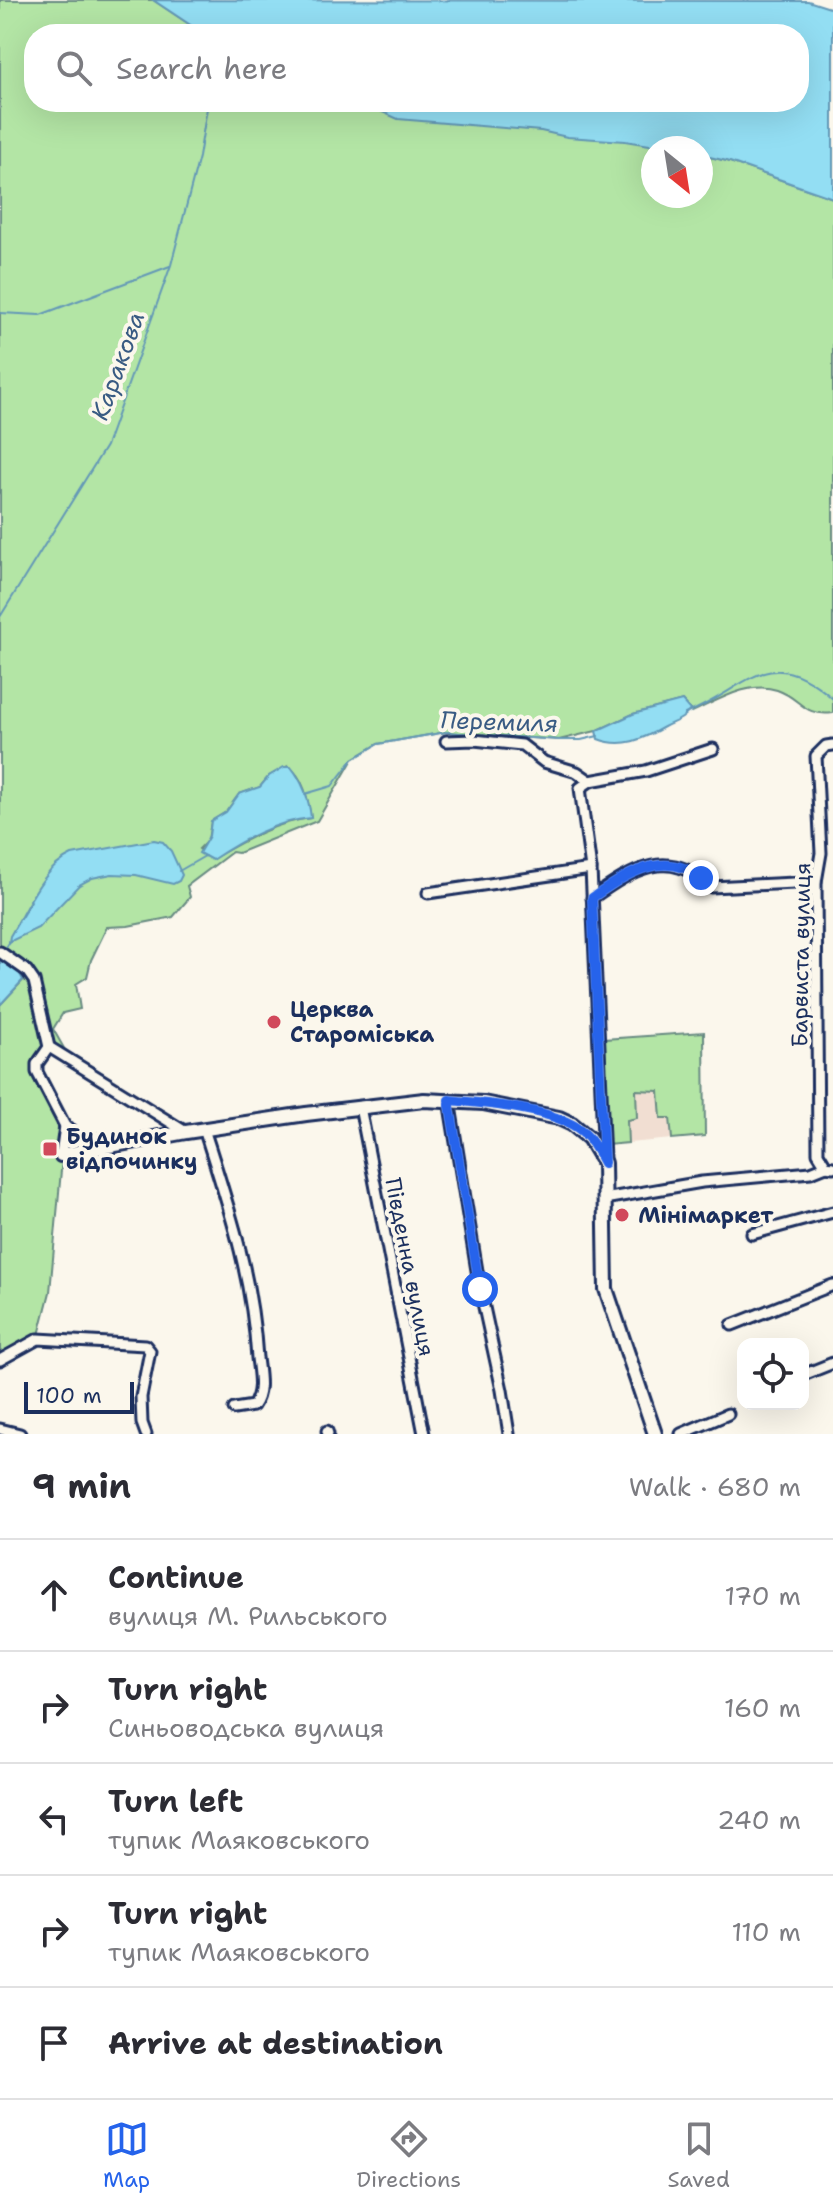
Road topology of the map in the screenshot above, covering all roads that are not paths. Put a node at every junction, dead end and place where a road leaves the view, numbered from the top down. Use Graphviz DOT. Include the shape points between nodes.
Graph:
graph roads {
  1 [pos="446,741"];
  2 [pos="833,745"];
  3 [pos="713,749"];
  4 [pos="590,781"];
  5 [pos="821,853"];
  6 [pos="833,854"];
  7 [pos="591,869"];
  8 [pos="816,882"];
  9 [pos="428,893"];
  10 [pos="592,898"];
  11 [pos="0,952"];
  12 [pos="49,1047"];
  13 [pos="449,1100"];
  14 [pos="360,1107"];
  15 [pos="65,1126"];
  16 [pos="204,1129"];
  17 [pos="186,1132"];
  18 [pos="133,1141"];
  19 [pos="61,1155"];
  20 [pos="604,1163"];
  21 [pos="829,1167"];
  22 [pos="604,1199"];
  23 [pos="833,1212"];
  24 [pos="752,1234"];
  25 [pos="833,1285"];
  26 [pos="732,1325"];
  27 [pos="0,1360"];
  28 [pos="833,1363"];
  29 [pos="809,1373"];
  30 [pos="234,1409"];
  31 [pos="728,1414"];
  32 [pos="0,1429"];
  33 [pos="20,1434"];
  34 [pos="146,1434"];
  35 [pos="424,1434"];
  36 [pos="509,1434"];
  37 [pos="655,1434"];
  38 [pos="681,1434"];
  1 -- 4 [label="street" via="522,745 544,762"];
  2 -- 5 [label="street, Барвиста вулиця" via="816,756"];
  3 -- 4 [label="street" via="646,771"];
  4 -- 7 [label="street" via="580,788"];
  5 -- 6 [label="street"];
  5 -- 8 [label="street, Барвиста вулиця"];
  7 -- 9 [label="street"];
  7 -- 10 [label="street"];
  8 -- 10 [label="street" via="711,887 693,871 668,864 643,868"];
  8 -- 21 [label="street, Барвиста вулиця" via="818,1153"];
  10 -- 20 [label="street"];
  11 -- 12 [label="street" via="34,981"];
  12 -- 15 [label="street" via="36,1069"];
  12 -- 17 [label="street"];
  13 -- 14 [label="street"];
  13 -- 20 [label="street" via="559,1118 581,1130"];
  13 -- 36 [label="street"];
  14 -- 16 [label="street"];
  14 -- 35 [label="street, Південна вулиця"];
  15 -- 18 [label="street" via="86,1139"];
  15 -- 19 [label="street"];
  16 -- 17 [label="street"];
  16 -- 30 [label="street" via="242,1248 256,1334 260,1396 253,1406"];
  17 -- 18 [label="street"];
  18 -- 19 [label="street"];
  20 -- 22 [label="street"];
  21 -- 22 [label="street"];
  22 -- 37 [label="street" via="608,1298"];
  23 -- 24 [label="street"];
  25 -- 26 [label="street"];
  27 -- 34 [label="street" via="38,1339 145,1345 150,1351 141,1409"];
  28 -- 29 [label="street"];
  31 -- 38 [label="street"];
  32 -- 33 [label="street"];
}
